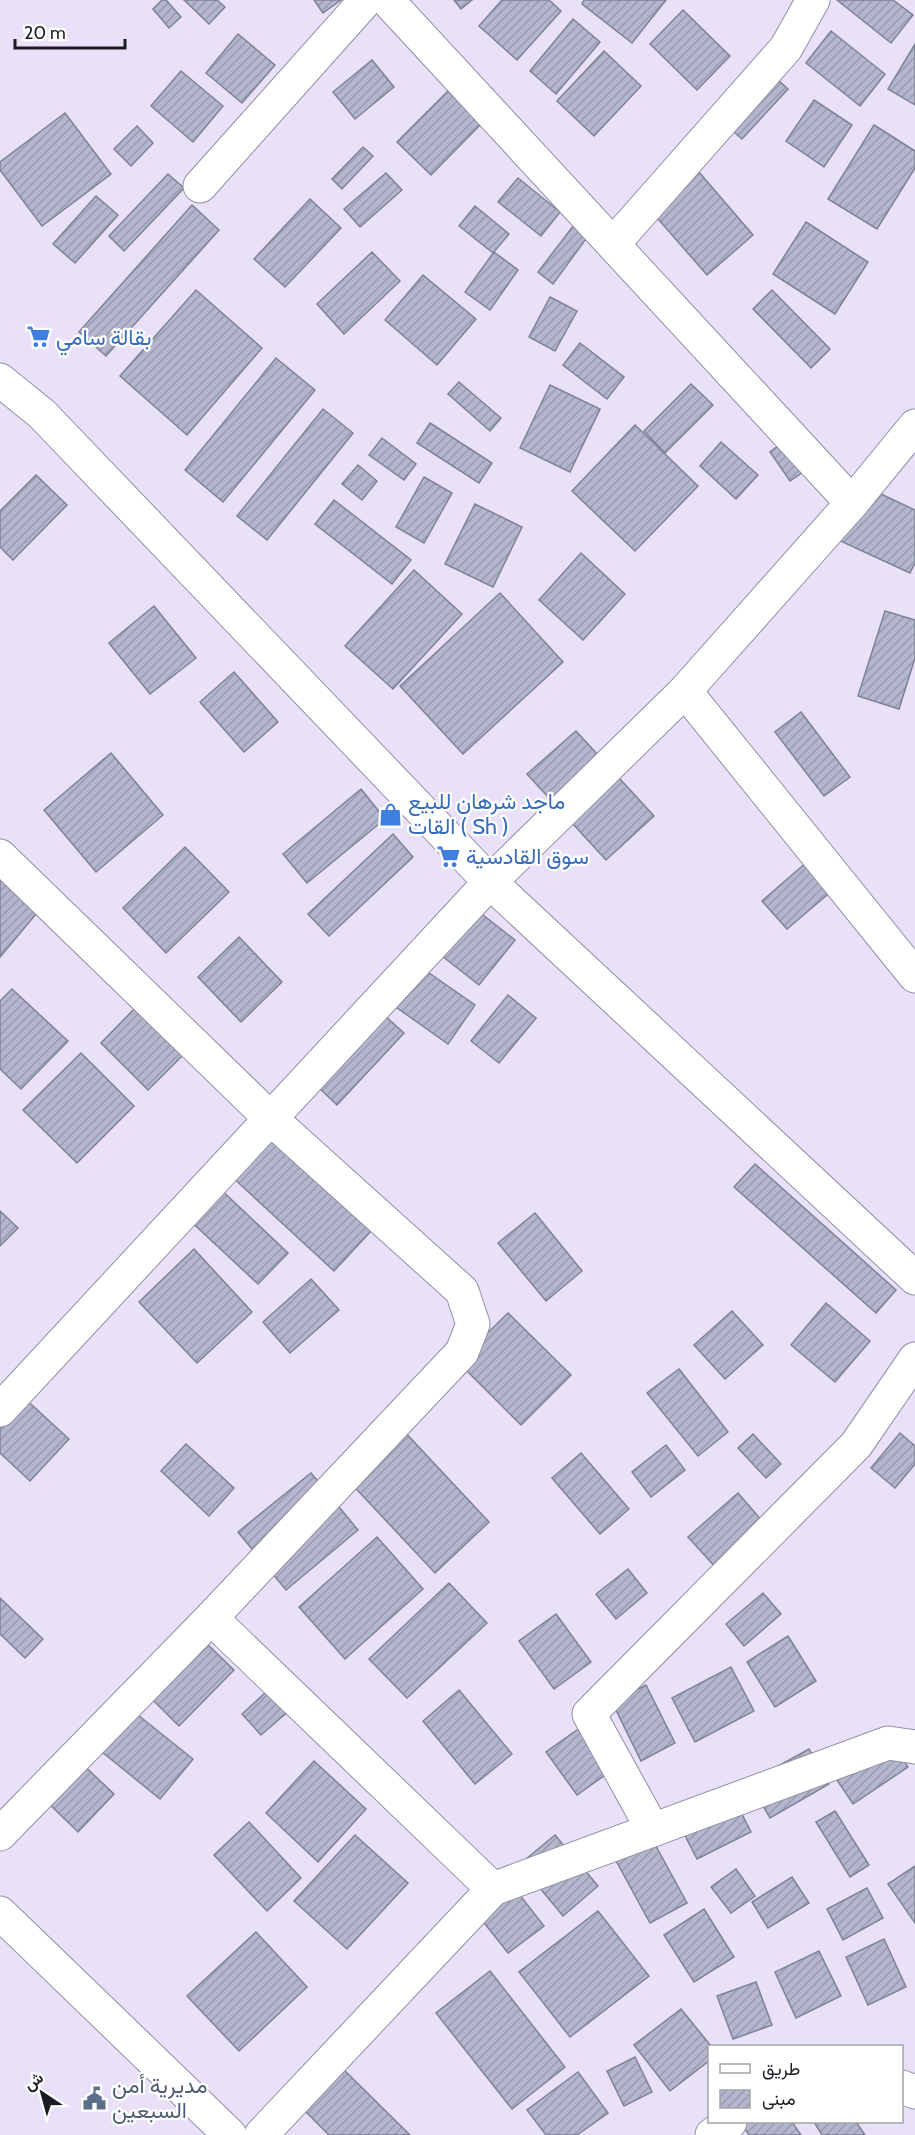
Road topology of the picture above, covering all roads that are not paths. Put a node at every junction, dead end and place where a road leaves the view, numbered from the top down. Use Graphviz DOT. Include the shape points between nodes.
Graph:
graph roads {
  1 [pos="366,0"];
  2 [pos="387,0"];
  3 [pos="813,0"];
  4 [pos="200,186"];
  5 [pos="614,243"];
  6 [pos="0,380"];
  7 [pos="915,426"];
  8 [pos="852,503"];
  9 [pos="685,691"];
  10 [pos="0,856"];
  11 [pos="490,882"];
  12 [pos="915,976"];
  13 [pos="270,1118"];
  14 [pos="915,1278"];
  15 [pos="915,1359"];
  16 [pos="0,1410"];
  17 [pos="211,1618"];
  18 [pos="915,1747"];
  19 [pos="653,1830"];
  20 [pos="0,1834"];
  21 [pos="493,1889"];
  22 [pos="0,1913"];
  23 [pos="727,2123"];
  24 [pos="230,2135"];
  25 [pos="261,2135"];
  26 [pos="712,2135"];
  1 -- 4 [label="street"];
  2 -- 5 [label="street"];
  3 -- 5 [label="street" via="786,48"];
  5 -- 8 [label="street"];
  6 -- 11 [label="street" via="42,414"];
  7 -- 8 [label="street"];
  8 -- 9 [label="street"];
  9 -- 11 [label="street"];
  9 -- 12 [label="street"];
  10 -- 13 [label="street"];
  11 -- 13 [label="street"];
  11 -- 14 [label="street"];
  13 -- 16 [label="street"];
  13 -- 17 [label="street" via="462,1291 473,1324 462,1352"];
  15 -- 19 [label="street" via="856,1445 589,1714"];
  17 -- 20 [label="street"];
  17 -- 21 [label="street"];
  18 -- 19 [label="street" via="888,1743"];
  19 -- 21 [label="street"];
  21 -- 25 [label="street"];
  22 -- 24 [label="street"];
  23 -- 26 [label="street"];
}
